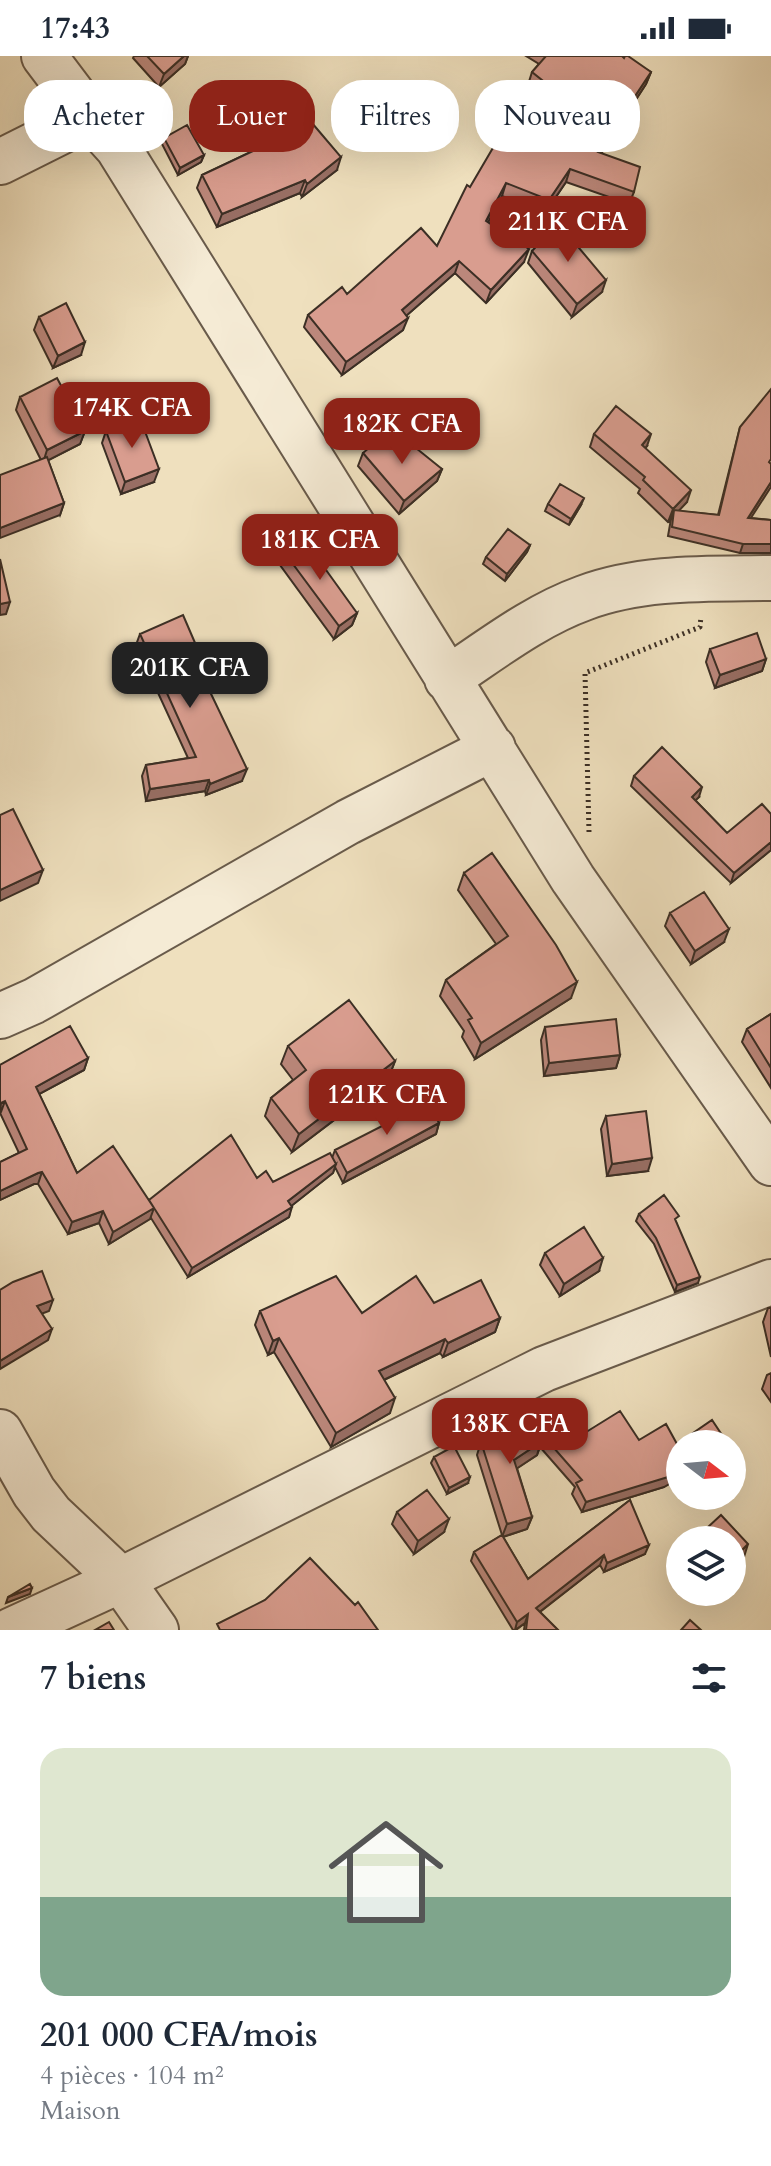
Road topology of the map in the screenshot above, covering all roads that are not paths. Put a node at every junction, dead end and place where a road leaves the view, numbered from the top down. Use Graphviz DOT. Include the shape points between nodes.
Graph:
graph roads {
  1 [pos="44,56"];
  2 [pos="62,80"];
  3 [pos="24,150"];
  4 [pos="120,152"];
  5 [pos="0,162"];
  6 [pos="771,578"];
  7 [pos="447,679"];
  8 [pos="493,748"];
  9 [pos="0,1016"];
  10 [pos="771,1163"];
  11 [pos="771,1282"];
  12 [pos="0,1432"];
  13 [pos="121,1580"];
  14 [pos="12,1630"];
  15 [pos="156,1630"];
  1 -- 2 [label="street"];
  3 -- 5 [label="street"];
  4 -- 7 [label="street"];
  6 -- 7 [label="street" via="631,586 585,597 538,619"];
  7 -- 8 [label="street"];
  8 -- 9 [label="street" via="348,822"];
  8 -- 10 [label="street" via="573,879"];
  11 -- 13 [label="street" via="544,1369"];
  12 -- 13 [label="street" via="51,1514"];
  13 -- 14 [label="street"];
  13 -- 15 [label="street"];
}
